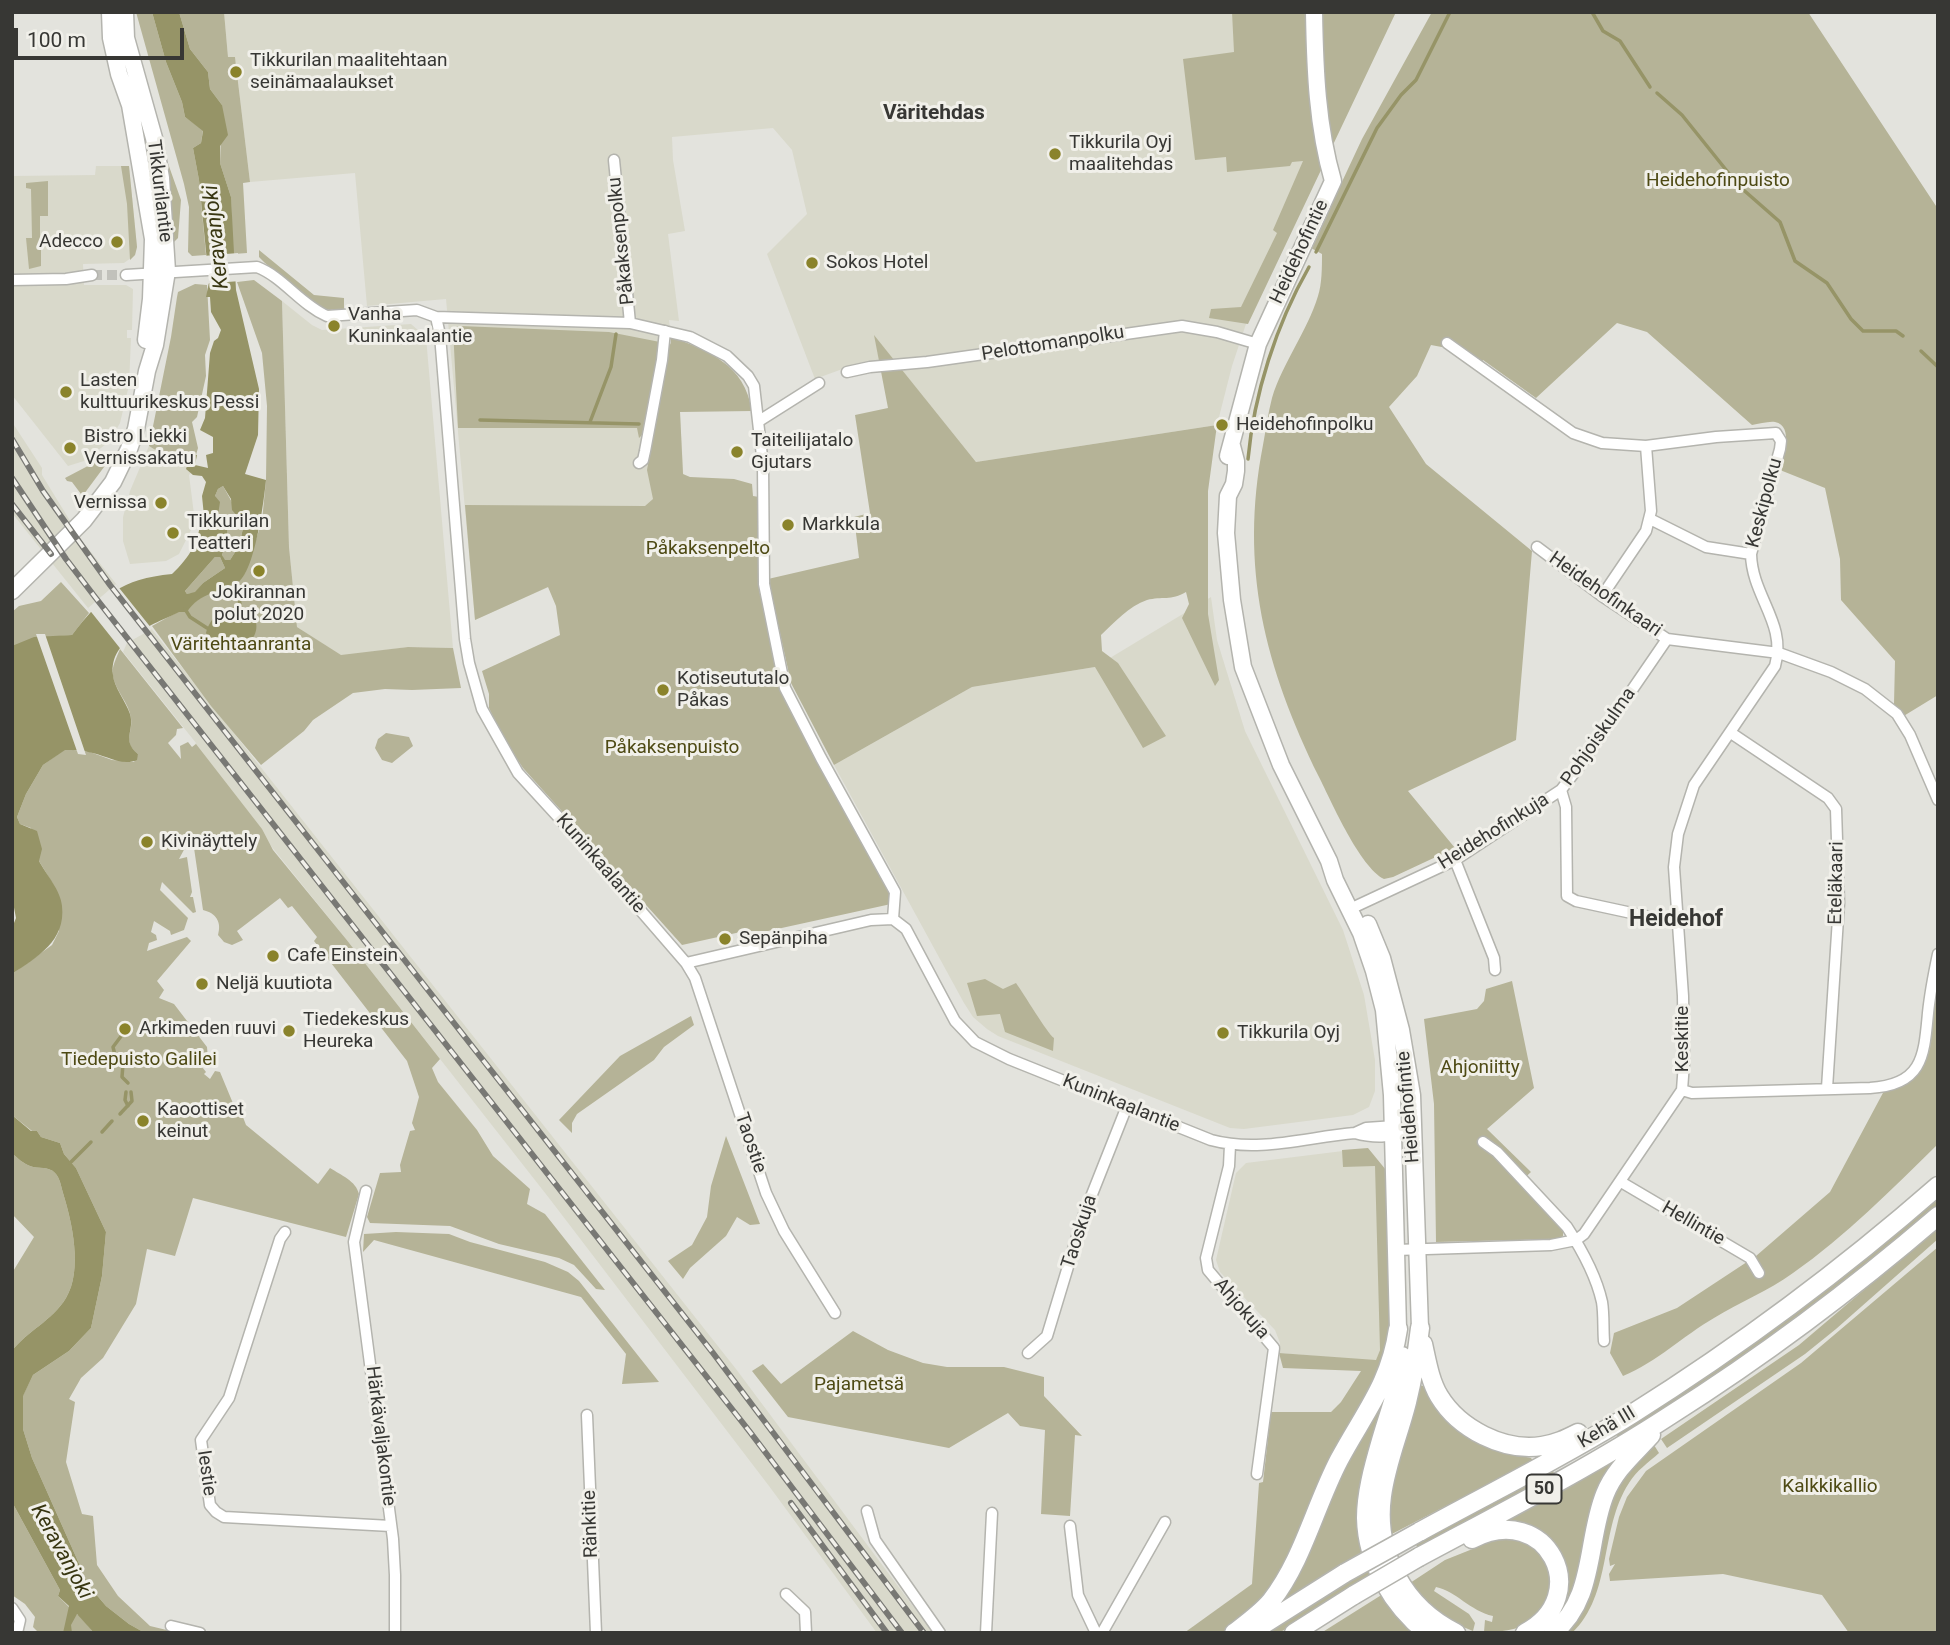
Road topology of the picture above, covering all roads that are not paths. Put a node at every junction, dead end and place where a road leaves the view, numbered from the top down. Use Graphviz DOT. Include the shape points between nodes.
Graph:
graph roads {
  1 [pos="110,12"];
  2 [pos="125,12"];
  3 [pos="1314,12"];
  4 [pos="614,160"];
  5 [pos="160,272"];
  6 [pos="92,275"];
  7 [pos="126,275"];
  8 [pos="12,280"];
  9 [pos="436,317"];
  10 [pos="630,323"];
  11 [pos="665,331"];
  12 [pos="1447,343"];
  13 [pos="1258,344"];
  14 [pos="846,372"];
  15 [pos="819,383"];
  16 [pos="759,421"];
  17 [pos="1646,446"];
  18 [pos="639,463"];
  19 [pos="1650,519"];
  20 [pos="1537,547"];
  21 [pos="1751,554"];
  22 [pos="12,590"];
  23 [pos="1602,596"];
  24 [pos="1667,639"];
  25 [pos="1779,653"];
  26 [pos="1731,733"];
  27 [pos="1561,790"];
  28 [pos="1938,800"];
  29 [pos="1455,860"];
  30 [pos="1354,907"];
  31 [pos="893,919"];
  32 [pos="1678,923"];
  33 [pos="1938,954"];
  34 [pos="686,963"];
  35 [pos="1495,970"];
  36 [pos="1828,1088"];
  37 [pos="1682,1090"];
  38 [pos="1128,1106"];
  39 [pos="1413,1130"];
  40 [pos="1393,1131"];
  41 [pos="1483,1142"];
  42 [pos="1230,1145"];
  43 [pos="1621,1182"];
  44 [pos="1938,1186"];
  45 [pos="366,1191"];
  46 [pos="1938,1216"];
  47 [pos="285,1232"];
  48 [pos="1576,1240"];
  49 [pos="1417,1248"];
  50 [pos="1396,1250"];
  51 [pos="1759,1273"];
  52 [pos="835,1313"];
  53 [pos="1420,1328"];
  54 [pos="1398,1329"];
  55 [pos="1604,1341"];
  56 [pos="1028,1353"];
  57 [pos="587,1415"];
  58 [pos="1630,1415"];
  59 [pos="1667,1418"];
  60 [pos="1257,1474"];
  61 [pos="867,1511"];
  62 [pos="992,1513"];
  63 [pos="1165,1522"];
  64 [pos="391,1525"];
  65 [pos="1070,1526"];
  66 [pos="1419,1557"];
  67 [pos="786,1594"];
  68 [pos="12,1608"];
  69 [pos="170,1626"];
  70 [pos="17,1633"];
  71 [pos="200,1633"];
  72 [pos="395,1633"];
  73 [pos="596,1633"];
  74 [pos="806,1633"];
  75 [pos="940,1633"];
  76 [pos="986,1633"];
  77 [pos="1096,1633"];
  78 [pos="1102,1633"];
  79 [pos="1234,1633"];
  80 [pos="1250,1633"];
  81 [pos="1294,1633"];
  82 [pos="1427,1633"];
  83 [pos="1456,1633"];
  84 [pos="1525,1633"];
  85 [pos="1553,1633"];
  1 -- 5 [label="main road, Tikkurilantie"];
  2 -- 5 [label="main road, Tikkurilantie" via="126,37 158,156"];
  3 -- 13 [label="main road, Heidehofintie" via="1315,74 1324,151 1333,181"];
  4 -- 10 [label="street, Påkaksenpolku"];
  5 -- 7 [label="street"];
  5 -- 9 [label="street" via="262,269 327,316 417,310"];
  5 -- 22 [label="main road, Tikkurilantie" via="155,345 129,449 113,482 84,520"];
  6 -- 8 [label="street"];
  9 -- 10 [label="street"];
  9 -- 34 [label="street, Kuninkaalantie" via="465,639 482,709 518,772"];
  10 -- 11 [label="street"];
  11 -- 16 [label="street" via="690,337 738,365 754,386"];
  11 -- 18 [label="street" via="645,451"];
  12 -- 17 [label="street" via="1573,433 1602,443"];
  13 -- 14 [label="street, Pelottomanpolku" via="1182,326"];
  13 -- 30 [label="main road, Heidehofintie" via="1232,446 1236,471 1228,496 1226,533 1243,667 1281,765 1335,880"];
  15 -- 16 [label="street"];
  16 -- 31 [label="street" via="764,584 785,688 895,892"];
  17 -- 19 [label="street"];
  17 -- 21 [label="street, Keskipolku" via="1776,433 1780,449"];
  19 -- 21 [label="street" via="1706,547"];
  19 -- 23 [label="street"];
  20 -- 23 [label="street, Heidehofinkaari"];
  21 -- 25 [label="street, Keskipolku" via="1751,571 1778,635"];
  23 -- 24 [label="street, Heidehofinkaari"];
  24 -- 25 [label="street, Heidehofinkaari"];
  24 -- 27 [label="street, Pohjoiskulma"];
  25 -- 26 [label="street, Keskitie"];
  25 -- 28 [label="street, Heidehofinkaari" via="1851,680 1890,707 1910,735"];
  26 -- 32 [label="street, Keskitie" via="1695,785 1684,813 1675,848"];
  26 -- 36 [label="street, Eteläkaari" via="1828,798 1836,809 1839,902"];
  27 -- 29 [label="street, Heidehofinkuja"];
  27 -- 32 [label="street, Pohjoiskulma" via="1566,807 1567,896"];
  29 -- 30 [label="street, Heidehofinkuja"];
  29 -- 35 [label="street"];
  30 -- 39 [label="main road, Heidehofintie" via="1382,958 1401,1030"];
  30 -- 40 [label="main road, Heidehofintie" via="1384,1010"];
  31 -- 34 [label="street" via="871,920"];
  31 -- 38 [label="street, Kuninkaalantie" via="906,929 955,1021 975,1042"];
  32 -- 37 [label="street, Keskitie"];
  33 -- 36 [label="street" via="1918,1065 1901,1081 1886,1087"];
  34 -- 52 [label="street, Taostie" via="695,978 766,1193"];
  36 -- 37 [label="street"];
  37 -- 43 [label="street, Keskitie"];
  38 -- 42 [label="street, Kuninkaalantie"];
  38 -- 56 [label="street, Taoskuja" via="1083,1217 1047,1336"];
  39 -- 40 [label="street, Kuninkaalantie"];
  39 -- 49 [label="main road, Heidehofintie"];
  40 -- 42 [label="street, Kuninkaalantie" via="1366,1128 1252,1147"];
  40 -- 50 [label="main road, Heidehofintie"];
  41 -- 48 [label="street"];
  42 -- 60 [label="street, Ahjokuja" via="1206,1258 1211,1275 1274,1348"];
  43 -- 48 [label="street, Keskitie"];
  43 -- 51 [label="street, Hellintie" via="1750,1258"];
  44 -- 58 [label="highway, Kehä III / 50" via="1797,1301"];
  45 -- 64 [label="street, Härkävaljakontie" via="354,1239"];
  46 -- 59 [label="highway, Kehä III / 50" via="1844,1294"];
  47 -- 64 [label="street, Iestie" via="229,1398 201,1440 210,1505 224,1517"];
  48 -- 49 [label="street" via="1551,1245"];
  48 -- 55 [label="street" via="1602,1304"];
  49 -- 50 [label="street"];
  49 -- 53 [label="main road, Heidehofintie"];
  50 -- 54 [label="main road, Heidehofintie"];
  53 -- 58 [label="highway" via="1440,1398 1463,1424 1477,1432 1519,1446 1540,1447"];
  53 -- 83 [label="highway" via="1414,1371 1385,1477 1381,1528 1391,1564 1410,1599"];
  54 -- 79 [label="highway" via="1386,1379 1338,1462 1283,1583 1261,1611"];
  54 -- 82 [label="highway" via="1402,1344 1397,1390 1372,1477 1366,1518 1385,1585"];
  57 -- 73 [label="street, Ränkitie"];
  58 -- 80 [label="highway, Kehä III / 50, bridge" via="1345,1573"];
  59 -- 66 [label="highway, Kehä III / 50"];
  59 -- 85 [label="highway" via="1626,1460 1606,1492 1584,1586 1572,1614"];
  61 -- 75 [label="street" via="875,1540"];
  62 -- 76 [label="street"];
  63 -- 78 [label="street"];
  64 -- 72 [label="street, Härkävaljakontie"];
  65 -- 77 [label="street" via="1078,1595"];
  66 -- 81 [label="highway, Kehä III / 50, bridge"];
  66 -- 84 [label="highway" via="1504,1529 1532,1536 1551,1555 1560,1579 1553,1607"];
  67 -- 74 [label="street" via="805,1612"];
  68 -- 70 [label="street" via="20,1620"];
  69 -- 71 [label="street"];
}
